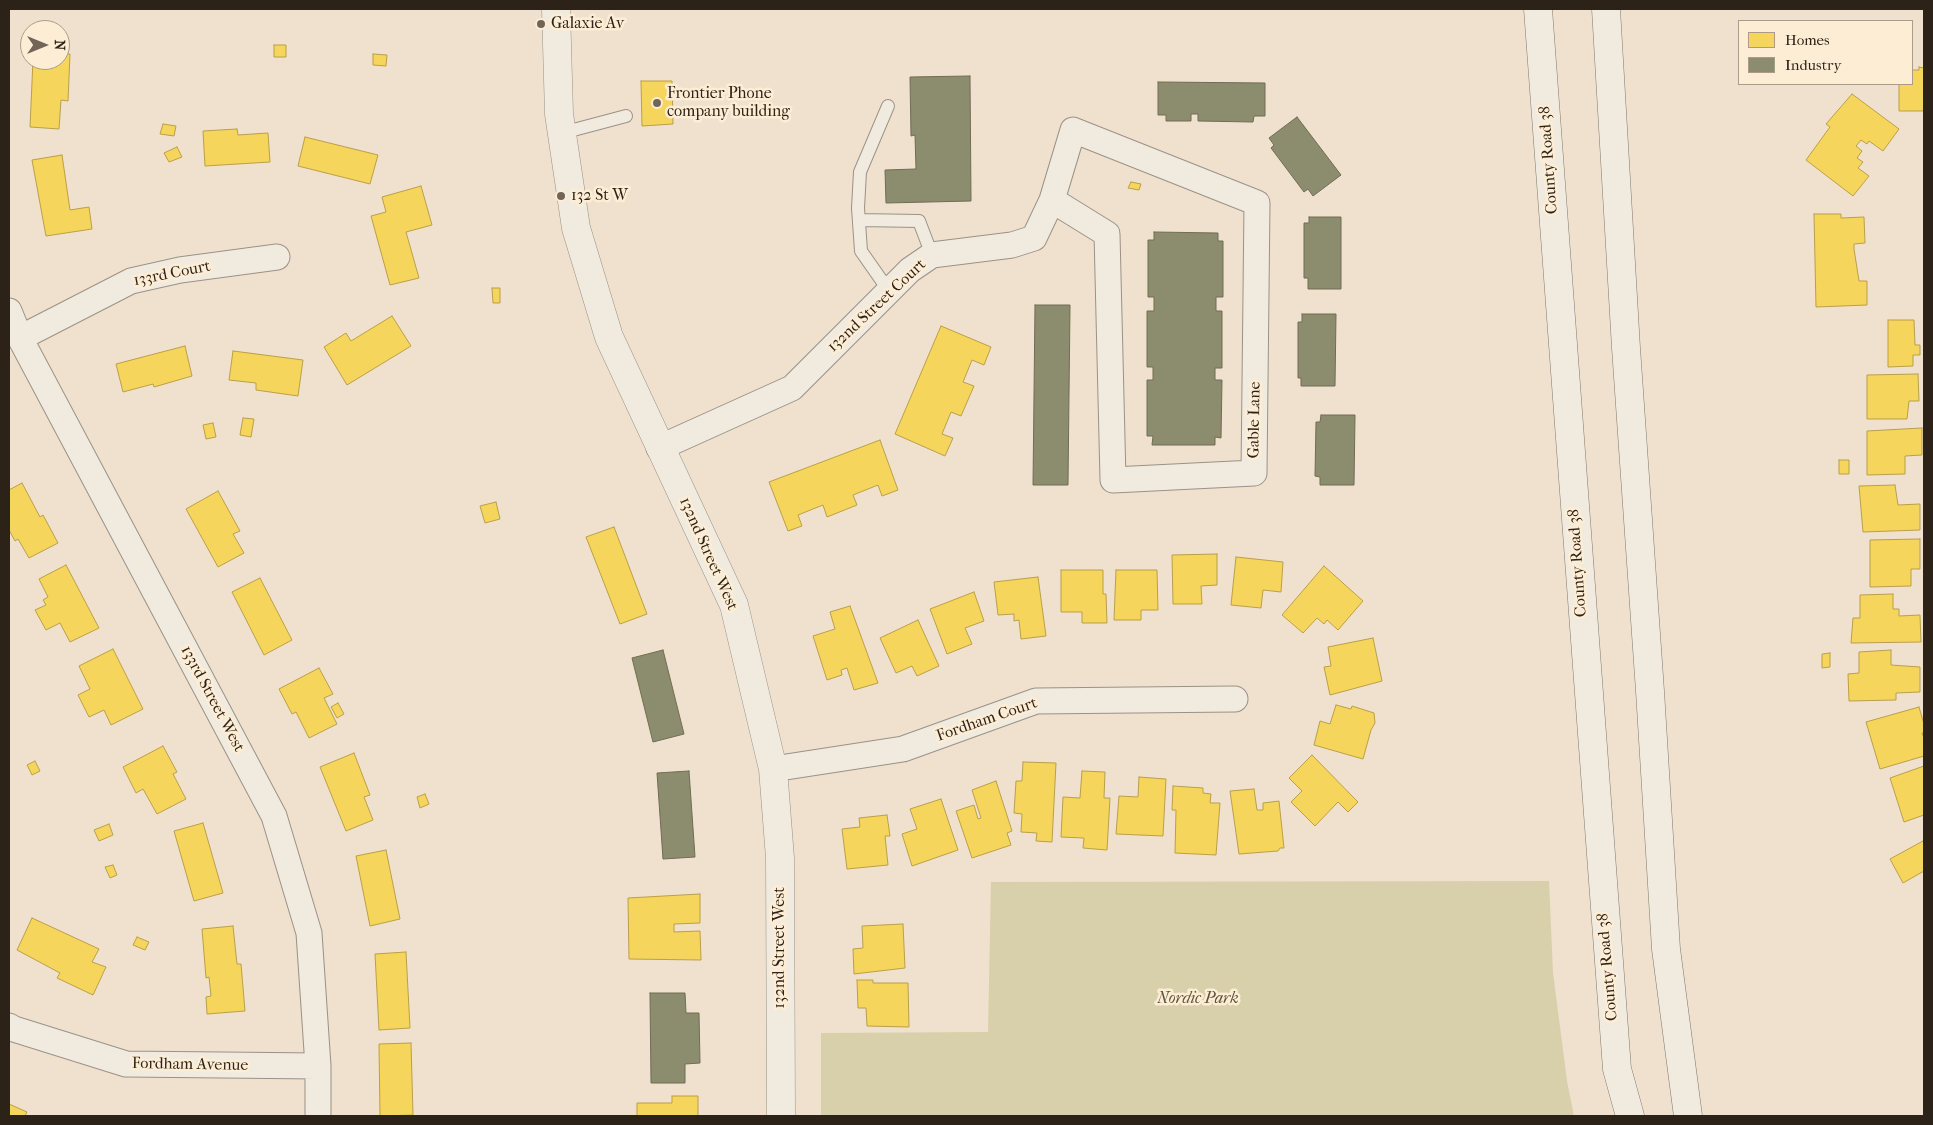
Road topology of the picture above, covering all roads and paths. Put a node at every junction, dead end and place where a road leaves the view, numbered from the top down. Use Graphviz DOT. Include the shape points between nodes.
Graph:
graph roads {
  1 [pos="556,9"];
  2 [pos="1538,9"];
  3 [pos="1606,9"];
  4 [pos="888,106"];
  5 [pos="626,116"];
  6 [pos="1074,130"];
  7 [pos="562,133"];
  8 [pos="1052,200"];
  9 [pos="859,220"];
  10 [pos="932,255"];
  11 [pos="277,257"];
  12 [pos="889,291"];
  13 [pos="9,311"];
  14 [pos="20,338"];
  15 [pos="660,448"];
  16 [pos="1235,699"];
  17 [pos="773,769"];
  18 [pos="9,1026"];
  19 [pos="318,1066"];
  20 [pos="318,1116"];
  21 [pos="781,1116"];
  22 [pos="1630,1116"];
  23 [pos="1688,1116"];
  1 -- 7 [label="main road, 132nd Street West"];
  2 -- 22 [label="main road, County Road 38" via="1617,1069"];
  3 -- 23 [label="main road" via="1666,949"];
  4 -- 9 [label="lane" via="860,172"];
  5 -- 7 [label="lane"];
  6 -- 8 [label="street, 132nd Street Court"];
  6 -- 8 [label="street, Gable Lane" via="1257,203 1254,473 1113,480 1107,234"];
  7 -- 15 [label="main road, 132nd Street West" via="576,228 609,338"];
  8 -- 10 [label="street, 132nd Street Court" via="1034,238 1012,245"];
  9 -- 10 [label="lane" via="919,221"];
  9 -- 12 [label="lane" via="861,251"];
  10 -- 12 [label="street, 132nd Street Court" via="910,270"];
  11 -- 14 [label="street, 133rd Court" via="131,280"];
  12 -- 15 [label="street, 132nd Street Court" via="792,388"];
  13 -- 14 [label="street, 133rd Street West"];
  14 -- 19 [label="street, 133rd Street West" via="274,816 308,933"];
  15 -- 17 [label="main road, 132nd Street West" via="734,605"];
  16 -- 17 [label="street, Fordham Court" via="1036,700 903,750"];
  17 -- 21 [label="main road, 132nd Street West" via="780,858"];
  18 -- 19 [label="street, Fordham Avenue" via="126,1064"];
  19 -- 20 [label="street, 133rd Street West"];
}
